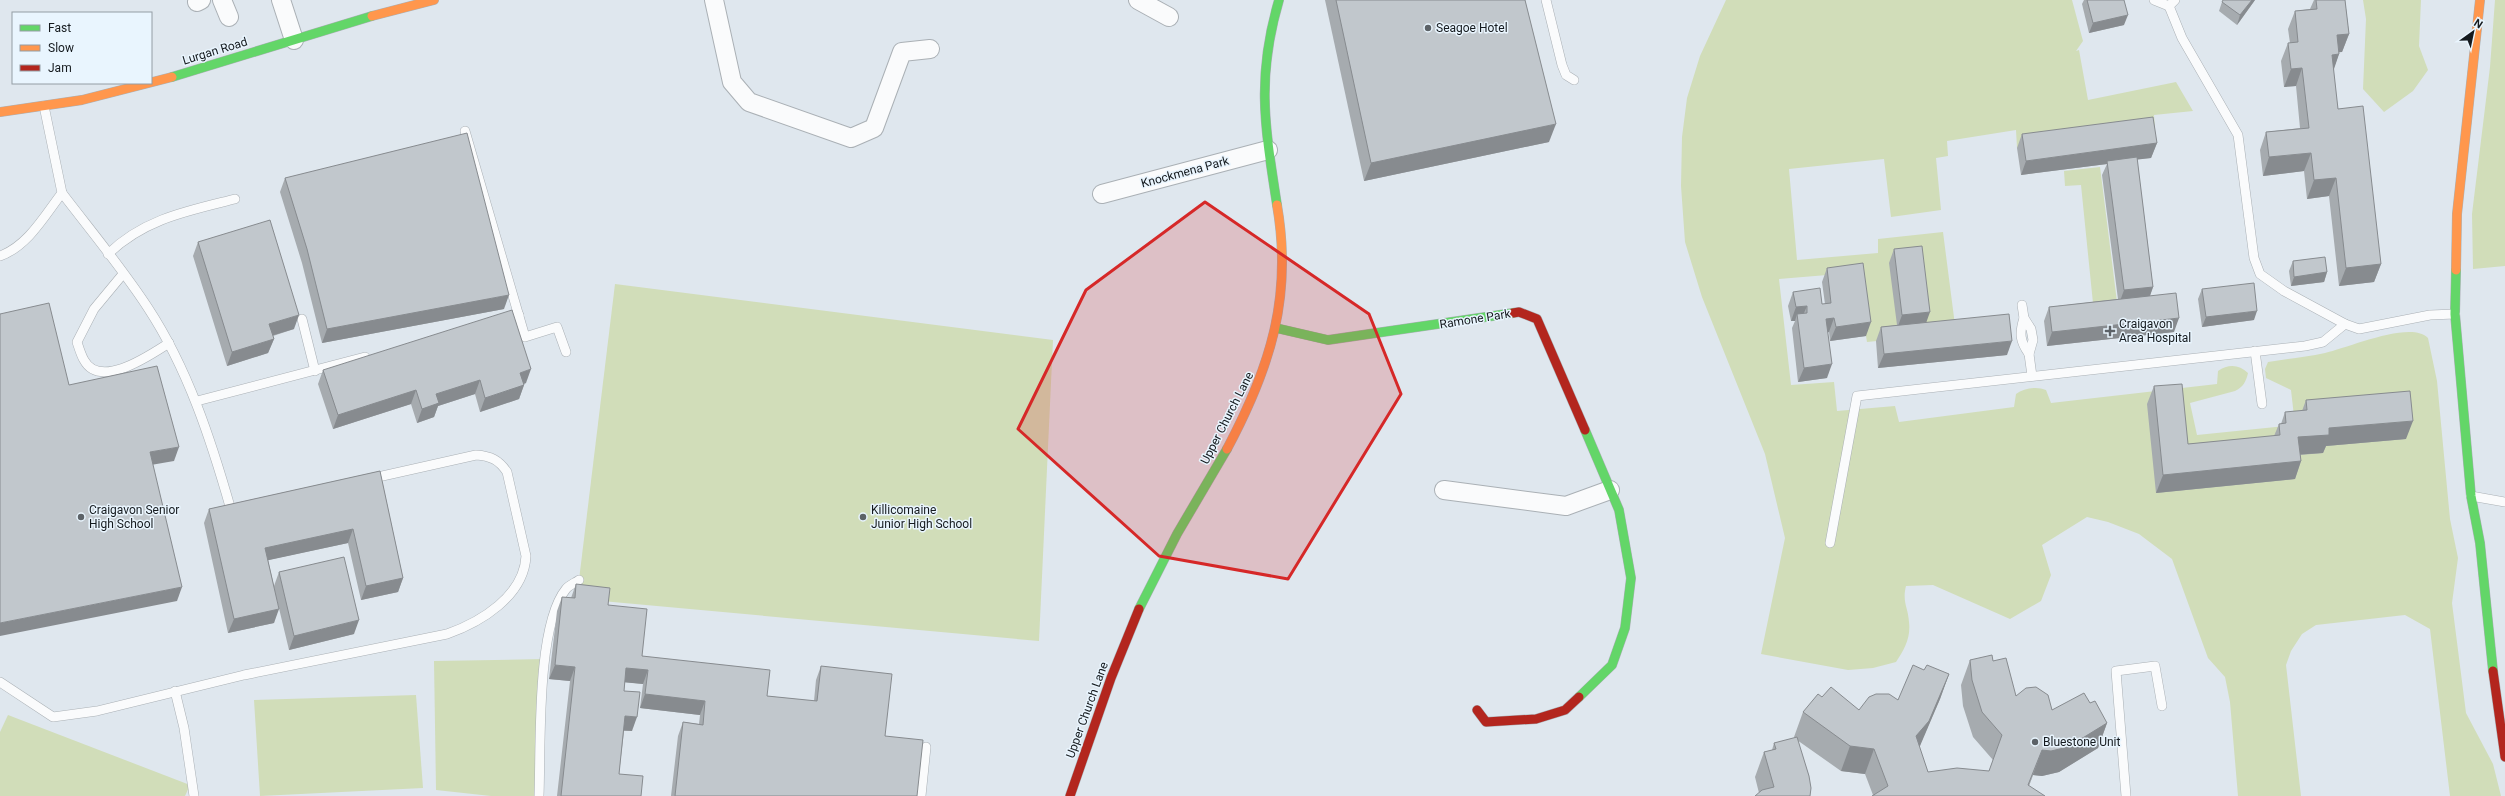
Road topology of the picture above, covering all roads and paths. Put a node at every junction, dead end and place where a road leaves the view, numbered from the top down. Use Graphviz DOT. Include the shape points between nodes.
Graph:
graph roads {
  1 [pos="222,0"];
  2 [pos="281,0"];
  3 [pos="434,0"];
  4 [pos="714,0"];
  5 [pos="1138,0"];
  6 [pos="1279,0"];
  7 [pos="1546,0"];
  8 [pos="2154,0"];
  9 [pos="2480,0"];
  10 [pos="422,1"];
  11 [pos="2172,3"];
  12 [pos="229,17"];
  13 [pos="1169,17"];
  14 [pos="294,40"];
  15 [pos="930,50"];
  16 [pos="1574,80"];
  17 [pos="152,82"];
  18 [pos="147,84"];
  19 [pos="44,106"];
  20 [pos="0,112"];
  21 [pos="465,131"];
  22 [pos="1268,150"];
  23 [pos="62,193"];
  24 [pos="1102,194"];
  25 [pos="235,199"];
  26 [pos="108,254"];
  27 [pos="0,256"];
  28 [pos="123,274"];
  29 [pos="2022,305"];
  30 [pos="2455,314"];
  31 [pos="519,315"];
  32 [pos="302,320"];
  33 [pos="496,321"];
  34 [pos="2344,324"];
  35 [pos="1276,328"];
  36 [pos="169,343"];
  37 [pos="2255,351"];
  38 [pos="566,352"];
  39 [pos="376,354"];
  40 [pos="315,371"];
  41 [pos="2032,376"];
  42 [pos="197,402"];
  43 [pos="2262,404"];
  44 [pos="356,482"];
  45 [pos="1444,490"];
  46 [pos="1610,490"];
  47 [pos="2471,496"];
  48 [pos="2505,502"];
  49 [pos="247,506"];
  50 [pos="1830,543"];
  51 [pos="579,580"];
  52 [pos="0,682"];
  53 [pos="174,691"];
  54 [pos="2162,706"];
  55 [pos="1477,710"];
  56 [pos="926,746"];
  57 [pos="2505,757"];
  58 [pos="194,796"];
  59 [pos="539,796"];
  60 [pos="921,796"];
  61 [pos="1070,796"];
  62 [pos="2126,796"];
  1 -- 12 [label="street"];
  2 -- 14 [label="street"];
  3 -- 10 [label="street, Lurgan Road"];
  4 -- 15 [label="street" via="732,82 749,102 852,138 874,128 902,52"];
  5 -- 13 [label="street"];
  6 -- 22 [label="street, Upper Church Lane" via="1268,52 1263,98"];
  7 -- 16 [label="lane" via="1562,65 1566,75"];
  8 -- 11 [label="lane"];
  9 -- 30 [label="street" via="2457,214"];
  10 -- 14 [label="street, Lurgan Road"];
  11 -- 34 [label="lane" via="2182,38 2238,134 2254,258 2260,274 2284,291"];
  14 -- 17 [label="street, Lurgan Road"];
  18 -- 19 [label="street, Lurgan Road" via="113,94"];
  19 -- 20 [label="street, Lurgan Road"];
  19 -- 23 [label="lane"];
  21 -- 31 [label="lane"];
  22 -- 24 [label="street, Knockmena Park"];
  22 -- 35 [label="street, Upper Church Lane" via="1283,237 1283,284"];
  23 -- 26 [label="lane"];
  23 -- 27 [label="lane" via="15,250"];
  25 -- 26 [label="lane" via="184,212 145,227 121,241"];
  26 -- 28 [label="lane"];
  28 -- 36 [label="lane" via="148,307"];
  28 -- 36 [label="lane" via="94,309 77,342 84,361 99,371 116,371"];
  29 -- 41 [label="lane" via="2024,318 2020,331 2021,342 2030,354"];
  30 -- 34 [label="lane" via="2430,315 2359,329"];
  30 -- 47 [label="street"];
  31 -- 33 [label="lane"];
  31 -- 38 [label="lane" via="526,337 557,327"];
  32 -- 40 [label="lane"];
  34 -- 37 [label="lane" via="2323,342"];
  35 -- 46 [label="street, Ramone Park" via="1328,340 1519,312 1537,319"];
  35 -- 61 [label="street, Upper Church Lane" via="1266,368 1249,406 1135,614"];
  36 -- 42 [label="lane"];
  37 -- 41 [label="lane"];
  37 -- 43 [label="lane"];
  39 -- 40 [label="lane"];
  40 -- 42 [label="lane"];
  41 -- 50 [label="lane" via="1857,396"];
  42 -- 49 [label="lane" via="231,510"];
  44 -- 53 [label="lane" via="476,455 489,456 500,462 507,472 526,556 526,569 520,582 490,612 469,626 447,634"];
  45 -- 46 [label="street" via="1566,506"];
  46 -- 55 [label="street, Ramone Park" via="1619,510 1631,578 1624,628 1612,665 1565,710 1536,719 1486,722"];
  47 -- 48 [label="lane"];
  47 -- 57 [label="street" via="2480,543 2491,656"];
  51 -- 59 [label="lane" via="567,588 558,604 545,644"];
  52 -- 53 [label="lane" via="53,716 97,711"];
  53 -- 58 [label="lane" via="184,728"];
  54 -- 62 [label="lane" via="2155,666 2116,671"];
  56 -- 60 [label="lane"];
}
